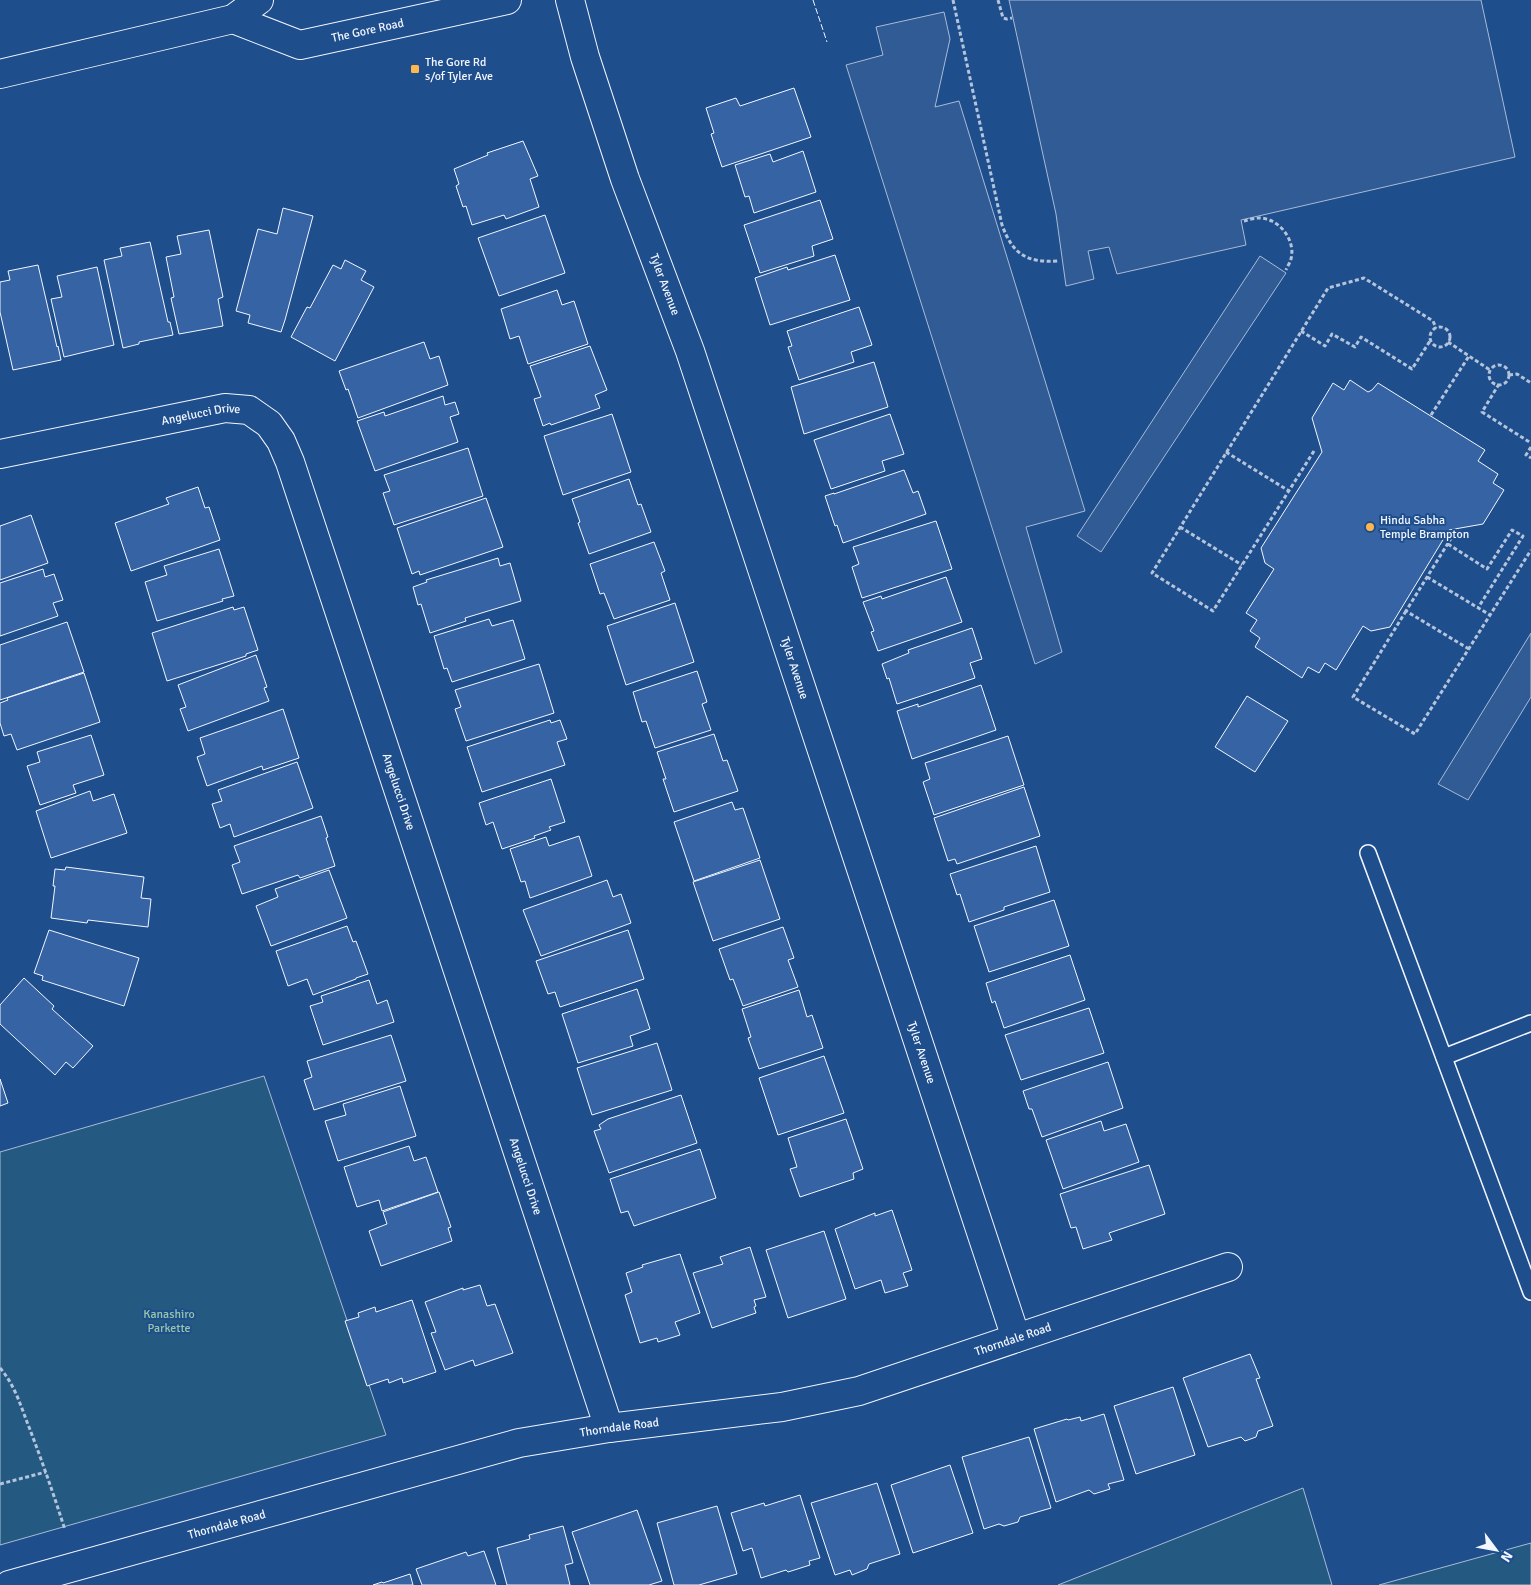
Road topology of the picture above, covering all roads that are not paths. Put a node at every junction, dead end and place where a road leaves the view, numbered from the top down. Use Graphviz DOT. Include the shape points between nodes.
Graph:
graph roads {
  1 [pos="259,0"];
  2 [pos="507,0"];
  3 [pos="570,0"];
  4 [pos="233,19"];
  5 [pos="0,74"];
  6 [pos="0,454"];
  7 [pos="1368,853"];
  8 [pos="1531,1023"];
  9 [pos="1444,1057"];
  10 [pos="1228,1267"];
  11 [pos="1531,1292"];
  12 [pos="1016,1338"];
  13 [pos="609,1428"];
  14 [pos="9,1585"];
  1 -- 4 [label="street"];
  2 -- 4 [label="street, The Gore Road" via="300,45"];
  3 -- 12 [label="street, Tyler Avenue" via="625,179 690,351"];
  4 -- 5 [label="street"];
  6 -- 13 [label="street, Angelucci Drive" via="225,408 249,410 269,424 282,441"];
  7 -- 9 [label="lane"];
  8 -- 9 [label="lane"];
  9 -- 11 [label="lane"];
  10 -- 12 [label="street, Thorndale Road"];
  12 -- 13 [label="street, Thorndale Road" via="840,1395 782,1407"];
  13 -- 14 [label="street, Thorndale Road" via="519,1443"];
}
